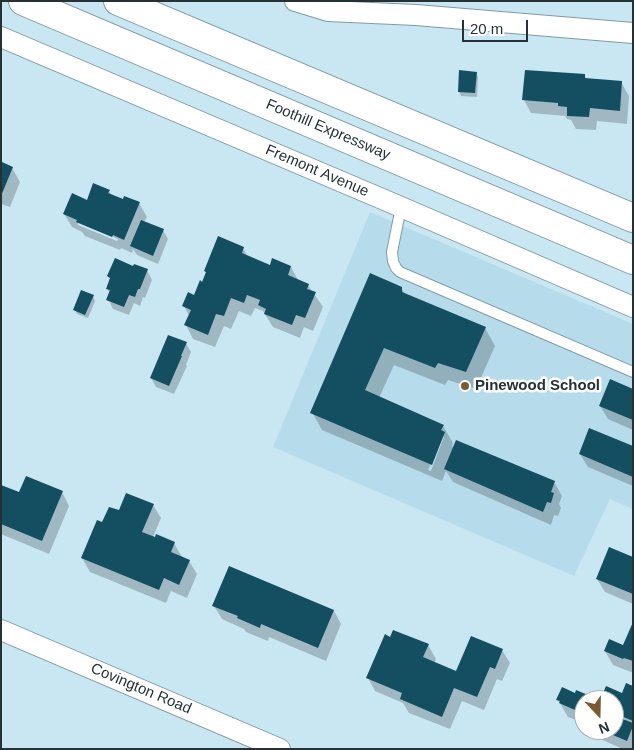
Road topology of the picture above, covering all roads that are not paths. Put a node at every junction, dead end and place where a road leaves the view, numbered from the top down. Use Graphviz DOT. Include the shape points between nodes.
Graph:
graph roads {
  1 [pos="24,1"];
  2 [pos="118,1"];
  3 [pos="295,1"];
  4 [pos="419,8"];
  5 [pos="633,33"];
  6 [pos="1,37"];
  7 [pos="401,207"];
  8 [pos="633,218"];
  9 [pos="633,260"];
  10 [pos="633,307"];
  11 [pos="633,372"];
  12 [pos="1,630"];
  13 [pos="280,749"];
  1 -- 9 [label="highway, Foothill Expressway"];
  2 -- 8 [label="highway"];
  3 -- 4 [label="street" via="328,11"];
  4 -- 5 [label="street"];
  6 -- 7 [label="street, Fremont Avenue"];
  7 -- 10 [label="street, Fremont Avenue"];
  7 -- 11 [label="lane" via="392,252 400,272"];
  12 -- 13 [label="street, Covington Road"];
}
